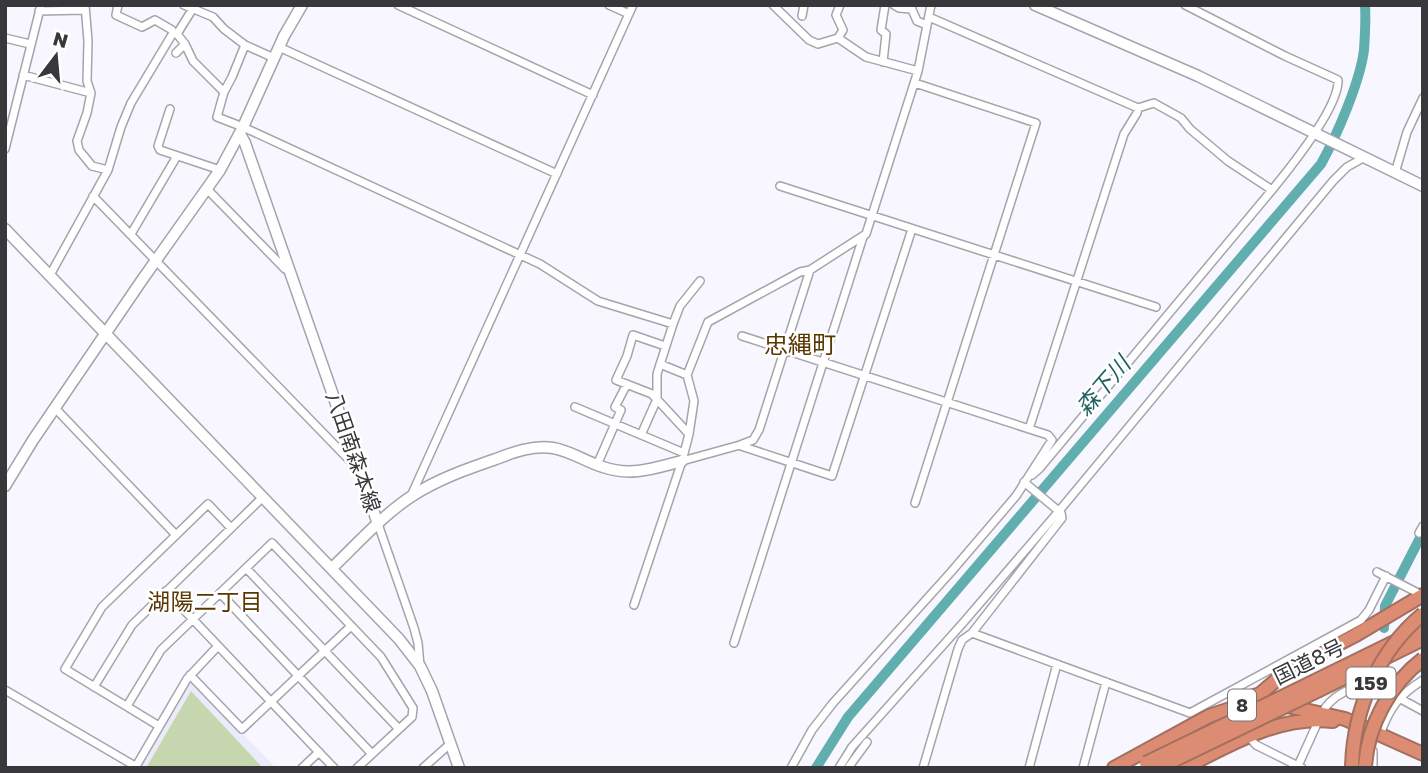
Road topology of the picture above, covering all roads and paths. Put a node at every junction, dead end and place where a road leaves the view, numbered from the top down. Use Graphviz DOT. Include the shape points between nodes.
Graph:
graph roads {
  1 [pos="118,5"];
  2 [pos="184,5"];
  3 [pos="302,5"];
  4 [pos="398,5"];
  5 [pos="609,5"];
  6 [pos="633,5"];
  7 [pos="773,5"];
  8 [pos="804,5"];
  9 [pos="840,5"];
  10 [pos="885,5"];
  11 [pos="894,5"];
  12 [pos="931,5"];
  13 [pos="1035,5"];
  14 [pos="1185,5"];
  15 [pos="85,7"];
  16 [pos="193,7"];
  17 [pos="910,7"];
  18 [pos="40,8"];
  19 [pos="629,14"];
  20 [pos="802,16"];
  21 [pos="928,21"];
  22 [pos="175,33"];
  23 [pos="838,37"];
  24 [pos="5,38"];
  25 [pos="30,44"];
  26 [pos="185,44"];
  27 [pos="245,45"];
  28 [pos="279,47"];
  29 [pos="176,53"];
  30 [pos="274,58"];
  31 [pos="883,62"];
  32 [pos="918,71"];
  33 [pos="23,75"];
  34 [pos="915,83"];
  35 [pos="224,92"];
  36 [pos="91,93"];
  37 [pos="593,95"];
  38 [pos="1423,98"];
  39 [pos="1138,108"];
  40 [pos="170,109"];
  41 [pos="242,131"];
  42 [pos="1316,133"];
  43 [pos="5,149"];
  44 [pos="1361,155"];
  45 [pos="177,156"];
  46 [pos="108,170"];
  47 [pos="220,170"];
  48 [pos="1395,173"];
  49 [pos="557,174"];
  50 [pos="780,186"];
  51 [pos="1423,186"];
  52 [pos="207,189"];
  53 [pos="1272,190"];
  54 [pos="93,196"];
  55 [pos="872,216"];
  56 [pos="5,229"];
  57 [pos="912,229"];
  58 [pos="131,234"];
  59 [pos="863,237"];
  60 [pos="520,255"];
  61 [pos="994,255"];
  62 [pos="156,260"];
  63 [pos="289,268"];
  64 [pos="810,270"];
  65 [pos="50,275"];
  66 [pos="700,281"];
  67 [pos="1076,282"];
  68 [pos="1156,307"];
  69 [pos="673,324"];
  70 [pos="107,334"];
  71 [pos="742,336"];
  72 [pos="665,346"];
  73 [pos="784,351"];
  74 [pos="823,363"];
  75 [pos="660,364"];
  76 [pos="687,375"];
  77 [pos="864,377"];
  78 [pos="626,384"];
  79 [pos="657,400"];
  80 [pos="947,404"];
  81 [pos="575,407"];
  82 [pos="55,408"];
  83 [pos="615,424"];
  84 [pos="1029,429"];
  85 [pos="689,434"];
  86 [pos="641,435"];
  87 [pos="740,446"];
  88 [pos="683,457"];
  89 [pos="791,463"];
  90 [pos="597,465"];
  91 [pos="360,472"];
  92 [pos="1026,483"];
  93 [pos="5,486"];
  94 [pos="263,497"];
  95 [pos="411,497"];
  96 [pos="915,503"];
  97 [pos="1058,510"];
  98 [pos="379,524"];
  99 [pos="231,528"];
  100 [pos="176,535"];
  101 [pos="246,568"];
  102 [pos="332,568"];
  103 [pos="1377,572"];
  104 [pos="1390,578"];
  105 [pos="166,592"];
  106 [pos="220,593"];
  107 [pos="1423,595"];
  108 [pos="634,605"];
  109 [pos="1423,614"];
  110 [pos="193,620"];
  111 [pos="351,626"];
  112 [pos="1423,628"];
  113 [pos="972,633"];
  114 [pos="1423,639"];
  115 [pos="734,643"];
  116 [pos="218,646"];
  117 [pos="325,650"];
  118 [pos="1423,659"];
  119 [pos="1057,664"];
  120 [pos="420,666"];
  121 [pos="190,675"];
  122 [pos="298,676"];
  123 [pos="1423,680"];
  124 [pos="1105,682"];
  125 [pos="1317,685"];
  126 [pos="94,687"];
  127 [pos="5,690"];
  128 [pos="1398,698"];
  129 [pos="271,702"];
  130 [pos="127,706"];
  131 [pos="1325,708"];
  132 [pos="1423,711"];
  133 [pos="1209,716"];
  134 [pos="159,726"];
  135 [pos="1316,726"];
  136 [pos="399,729"];
  137 [pos="1248,736"];
  138 [pos="1377,738"];
  139 [pos="867,742"];
  140 [pos="451,743"];
  141 [pos="319,752"];
  142 [pos="372,754"];
  143 [pos="1423,754"];
  144 [pos="1147,766"];
  145 [pos="135,767"];
  146 [pos="1299,767"];
  147 [pos="302,768"];
  148 [pos="334,768"];
  149 [pos="357,768"];
  150 [pos="423,768"];
  151 [pos="459,768"];
  152 [pos="791,768"];
  153 [pos="839,768"];
  154 [pos="848,768"];
  155 [pos="923,768"];
  156 [pos="1029,768"];
  157 [pos="1083,768"];
  158 [pos="1114,768"];
  159 [pos="1184,768"];
  160 [pos="1352,768"];
  161 [pos="1364,768"];
  162 [pos="1373,768"];
  1 -- 22 [label="street" via="116,15 142,27 155,20"];
  2 -- 16 [label="street"];
  3 -- 28 [label="street"];
  4 -- 37 [label="street"];
  5 -- 19 [label="street"];
  6 -- 19 [label="street"];
  7 -- 23 [label="street" via="809,40 818,44"];
  8 -- 20 [label="street"];
  9 -- 23 [label="street" via="836,15 844,30"];
  10 -- 31 [label="street"];
  11 -- 17 [label="street"];
  12 -- 21 [label="street"];
  13 -- 42 [label="street"];
  14 -- 42 [label="street" via="1338,80 1332,105"];
  15 -- 18 [label="street"];
  15 -- 36 [label="street"];
  16 -- 22 [label="street"];
  16 -- 27 [label="street" via="213,17"];
  17 -- 21 [label="street" via="917,21"];
  18 -- 25 [label="street"];
  19 -- 37 [label="street"];
  21 -- 32 [label="street"];
  21 -- 39 [label="street"];
  22 -- 26 [label="street"];
  22 -- 46 [label="street" via="131,103"];
  23 -- 31 [label="street" via="866,57"];
  24 -- 25 [label="street"];
  25 -- 33 [label="street"];
  26 -- 29 [label="street"];
  26 -- 35 [label="street" via="193,61"];
  27 -- 30 [label="street"];
  27 -- 35 [label="street"];
  28 -- 30 [label="street"];
  28 -- 49 [label="street"];
  30 -- 41 [label="street"];
  31 -- 32 [label="street"];
  32 -- 34 [label="street"];
  33 -- 36 [label="street"];
  33 -- 43 [label="street"];
  34 -- 55 [label="street"];
  34 -- 61 [label="street" via="1037,123"];
  35 -- 41 [label="street" via="217,117"];
  36 -- 46 [label="street" via="77,141 92,166"];
  37 -- 49 [label="street"];
  38 -- 48 [label="street"];
  39 -- 53 [label="street" via="1154,103 1181,118 1228,161"];
  39 -- 67 [label="street" via="1124,134"];
  40 -- 45 [label="street" via="158,146"];
  41 -- 47 [label="street"];
  41 -- 60 [label="street"];
  41 -- 63 [label="street, 八田南森本線"];
  42 -- 44 [label="street"];
  42 -- 53 [label="street"];
  44 -- 48 [label="street"];
  44 -- 97 [label="street" via="1333,181"];
  45 -- 47 [label="street"];
  45 -- 58 [label="street"];
  46 -- 54 [label="street"];
  47 -- 52 [label="street"];
  48 -- 51 [label="street"];
  49 -- 60 [label="street"];
  50 -- 55 [label="street"];
  52 -- 62 [label="street"];
  52 -- 63 [label="street"];
  53 -- 92 [label="street"];
  54 -- 58 [label="street"];
  54 -- 65 [label="street"];
  55 -- 57 [label="street"];
  55 -- 59 [label="street"];
  56 -- 65 [label="street"];
  57 -- 61 [label="street"];
  57 -- 77 [label="street"];
  58 -- 62 [label="street"];
  59 -- 64 [label="street"];
  59 -- 74 [label="street"];
  60 -- 69 [label="street" via="597,301"];
  60 -- 95 [label="street"];
  61 -- 67 [label="street"];
  61 -- 80 [label="street"];
  62 -- 70 [label="street"];
  62 -- 91 [label="street"];
  63 -- 91 [label="street, 八田南森本線"];
  64 -- 73 [label="street"];
  64 -- 76 [label="street" via="708,322"];
  65 -- 70 [label="street"];
  66 -- 69 [label="street" via="680,306"];
  67 -- 68 [label="street"];
  67 -- 84 [label="street"];
  69 -- 72 [label="street"];
  70 -- 82 [label="street"];
  70 -- 94 [label="street"];
  71 -- 73 [label="street"];
  72 -- 75 [label="street"];
  72 -- 78 [label="street" via="633,335 616,380"];
  73 -- 74 [label="street"];
  73 -- 87 [label="street" via="758,430 753,440"];
  74 -- 77 [label="street"];
  74 -- 89 [label="street"];
  75 -- 76 [label="street"];
  75 -- 79 [label="street"];
  76 -- 85 [label="street" via="694,401"];
  77 -- 80 [label="street"];
  77 -- 89 [label="street" via="832,476"];
  78 -- 79 [label="street"];
  78 -- 83 [label="street" via="615,407 621,410"];
  79 -- 85 [label="street"];
  79 -- 86 [label="street"];
  80 -- 84 [label="street"];
  80 -- 96 [label="street"];
  81 -- 83 [label="street"];
  82 -- 93 [label="street"];
  82 -- 100 [label="street"];
  83 -- 86 [label="street"];
  83 -- 90 [label="street"];
  84 -- 92 [label="street" via="1052,440"];
  85 -- 88 [label="street"];
  86 -- 88 [label="street"];
  87 -- 88 [label="street"];
  87 -- 89 [label="street"];
  88 -- 90 [label="street" via="627,473"];
  88 -- 108 [label="street"];
  89 -- 115 [label="street"];
  90 -- 95 [label="street" via="562,450 530,448 458,472"];
  91 -- 98 [label="street, 八田南森本線"];
  92 -- 97 [label="street"];
  92 -- 152 [label="street" via="833,702"];
  94 -- 99 [label="street"];
  94 -- 102 [label="street"];
  95 -- 98 [label="street"];
  97 -- 113 [label="street" via="1062,518"];
  97 -- 153 [label="street" via="852,747"];
  98 -- 102 [label="street, 八田南森本線"];
  98 -- 120 [label="street" via="414,628"];
  99 -- 100 [label="street" via="208,504"];
  99 -- 105 [label="street"];
  100 -- 126 [label="street" via="102,607 65,668"];
  101 -- 106 [label="street"];
  101 -- 111 [label="street" via="272,543"];
  101 -- 117 [label="street"];
  102 -- 120 [label="street"];
  103 -- 104 [label="street"];
  104 -- 107 [label="street"];
  104 -- 124 [label="street" via="1360,620 1190,713"];
  105 -- 110 [label="street"];
  105 -- 126 [label="street" via="132,625"];
  106 -- 110 [label="street"];
  106 -- 122 [label="street"];
  107 -- 133 [label="highway" via="1287,671 1260,694"];
  109 -- 160 [label="highway, 159, bridge" via="1400,636 1367,691 1357,719"];
  110 -- 116 [label="street"];
  110 -- 130 [label="street" via="161,650"];
  111 -- 117 [label="street"];
  111 -- 136 [label="street" via="381,657 412,708 412,717"];
  112 -- 125 [label="highway, 国道8号 / 8"];
  113 -- 119 [label="street"];
  113 -- 155 [label="street" via="958,649"];
  114 -- 125 [label="highway, 国道8号 / 8"];
  116 -- 121 [label="street"];
  116 -- 129 [label="street"];
  117 -- 122 [label="street"];
  117 -- 136 [label="street"];
  118 -- 161 [label="highway, 159, bridge" via="1400,680 1377,718"];
  119 -- 124 [label="street"];
  119 -- 156 [label="street"];
  120 -- 140 [label="street"];
  121 -- 129 [label="street" via="242,729"];
  121 -- 134 [label="street"];
  122 -- 129 [label="street"];
  122 -- 142 [label="street"];
  123 -- 128 [label="street"];
  124 -- 157 [label="street"];
  125 -- 144 [label="highway, 国道8号 / 8, bridge"];
  126 -- 130 [label="street"];
  127 -- 145 [label="street"];
  128 -- 131 [label="street" via="1390,678 1363,683 1332,699"];
  128 -- 132 [label="street"];
  128 -- 138 [label="street"];
  129 -- 141 [label="street"];
  130 -- 134 [label="street"];
  133 -- 138 [label="highway, 8" via="1241,705 1283,705 1345,719 1368,728"];
  133 -- 158 [label="highway, 8"];
  134 -- 145 [label="street"];
  135 -- 146 [label="street"];
  136 -- 142 [label="street"];
  137 -- 138 [label="highway, 8" via="1311,720 1346,724"];
  137 -- 146 [label="street" via="1256,745"];
  137 -- 159 [label="highway, 8"];
  138 -- 143 [label="highway, 8"];
  138 -- 162 [label="street"];
  139 -- 154 [label="street"];
  140 -- 150 [label="street"];
  140 -- 151 [label="street"];
  141 -- 147 [label="street"];
  141 -- 148 [label="street"];
  142 -- 149 [label="street"];
}
